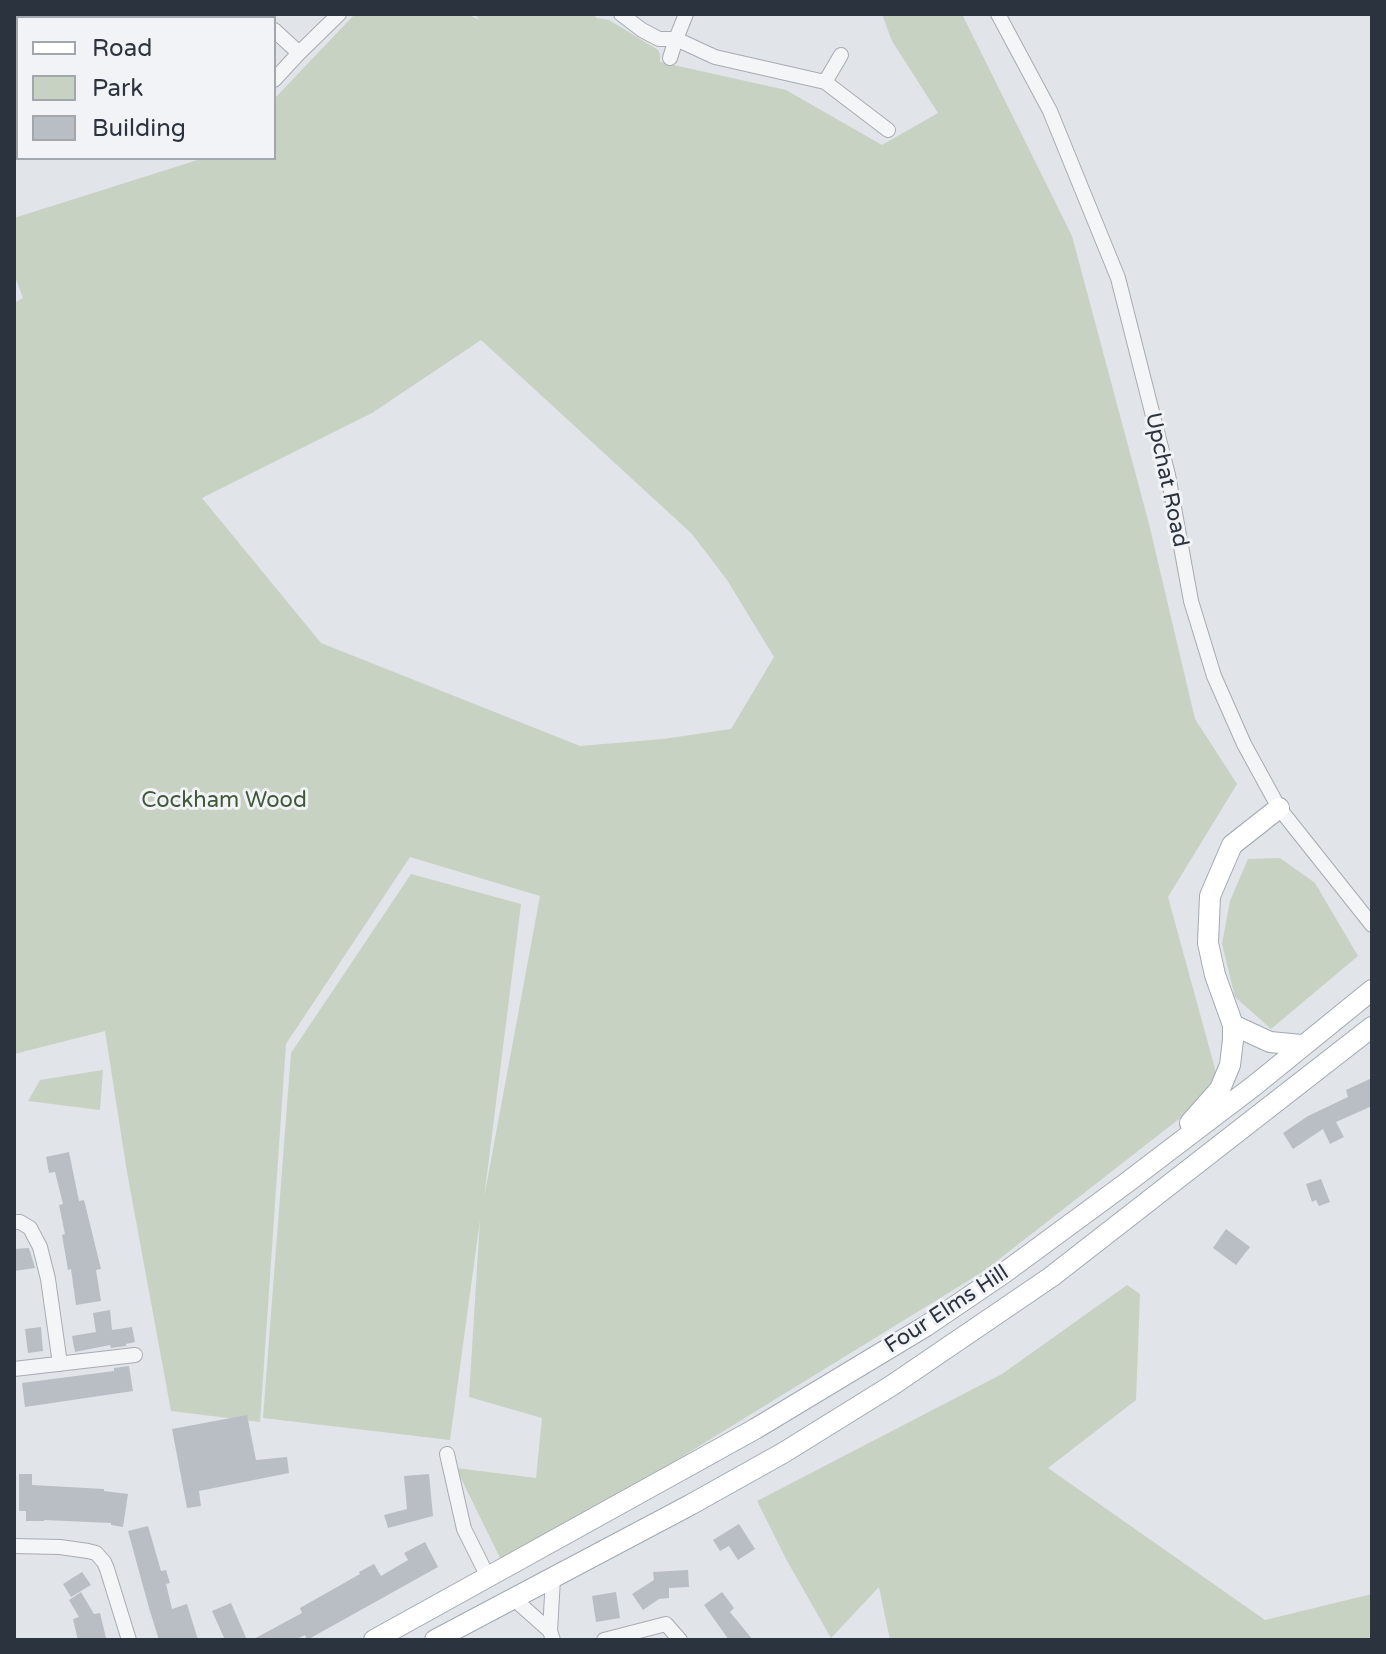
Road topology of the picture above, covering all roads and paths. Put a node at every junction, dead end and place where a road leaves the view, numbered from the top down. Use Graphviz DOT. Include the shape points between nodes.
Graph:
graph roads {
  1 [pos="339,14"];
  2 [pos="621,14"];
  3 [pos="686,14"];
  4 [pos="998,14"];
  5 [pos="276,32"];
  6 [pos="676,39"];
  7 [pos="299,53"];
  8 [pos="841,55"];
  9 [pos="670,58"];
  10 [pos="276,78"];
  11 [pos="825,82"];
  12 [pos="888,130"];
  13 [pos="1279,808"];
  14 [pos="1372,925"];
  15 [pos="1372,990"];
  16 [pos="1233,1025"];
  17 [pos="1372,1027"];
  18 [pos="1301,1045"];
  19 [pos="1158,1159"];
  20 [pos="14,1222"];
  21 [pos="135,1355"];
  22 [pos="60,1364"];
  23 [pos="14,1369"];
  24 [pos="447,1454"];
  25 [pos="14,1546"];
  26 [pos="488,1577"];
  27 [pos="553,1578"];
  28 [pos="514,1599"];
  29 [pos="551,1636"];
  30 [pos="129,1640"];
  31 [pos="374,1640"];
  32 [pos="435,1640"];
  33 [pos="604,1640"];
  34 [pos="680,1640"];
  1 -- 7 [label="street"];
  2 -- 6 [label="street" via="659,39"];
  3 -- 6 [label="street"];
  4 -- 13 [label="street, Upchat Road" via="1050,111 1118,278 1209,661 1244,744"];
  5 -- 7 [label="street"];
  6 -- 9 [label="street"];
  6 -- 11 [label="street" via="715,57"];
  7 -- 10 [label="street"];
  8 -- 11 [label="street"];
  11 -- 12 [label="street"];
  13 -- 14 [label="street, Upchat Road"];
  13 -- 16 [label="main road" via="1232,845 1210,896 1208,943"];
  15 -- 18 [label="main road, Four Elms Hill"];
  16 -- 18 [label="main road" via="1270,1042"];
  16 -- 19 [label="main road" via="1230,1065 1220,1089"];
  17 -- 27 [label="main road, Four Elms Hill" via="1051,1277 891,1386 783,1453"];
  18 -- 19 [label="main road, Four Elms Hill"];
  19 -- 26 [label="main road, Four Elms Hill" via="926,1326 755,1429"];
  20 -- 22 [label="street" via="30,1228 40,1247"];
  21 -- 22 [label="street"];
  22 -- 23 [label="street"];
  24 -- 26 [label="street" via="464,1529"];
  25 -- 30 [label="street" via="96,1553 107,1569"];
  26 -- 31 [label="main road, Four Elms Hill"];
  27 -- 28 [label="main road, Four Elms Hill"];
  27 -- 29 [label="street"];
  28 -- 29 [label="street"];
  28 -- 32 [label="main road, Four Elms Hill"];
  33 -- 34 [label="street" via="666,1624"];
}
